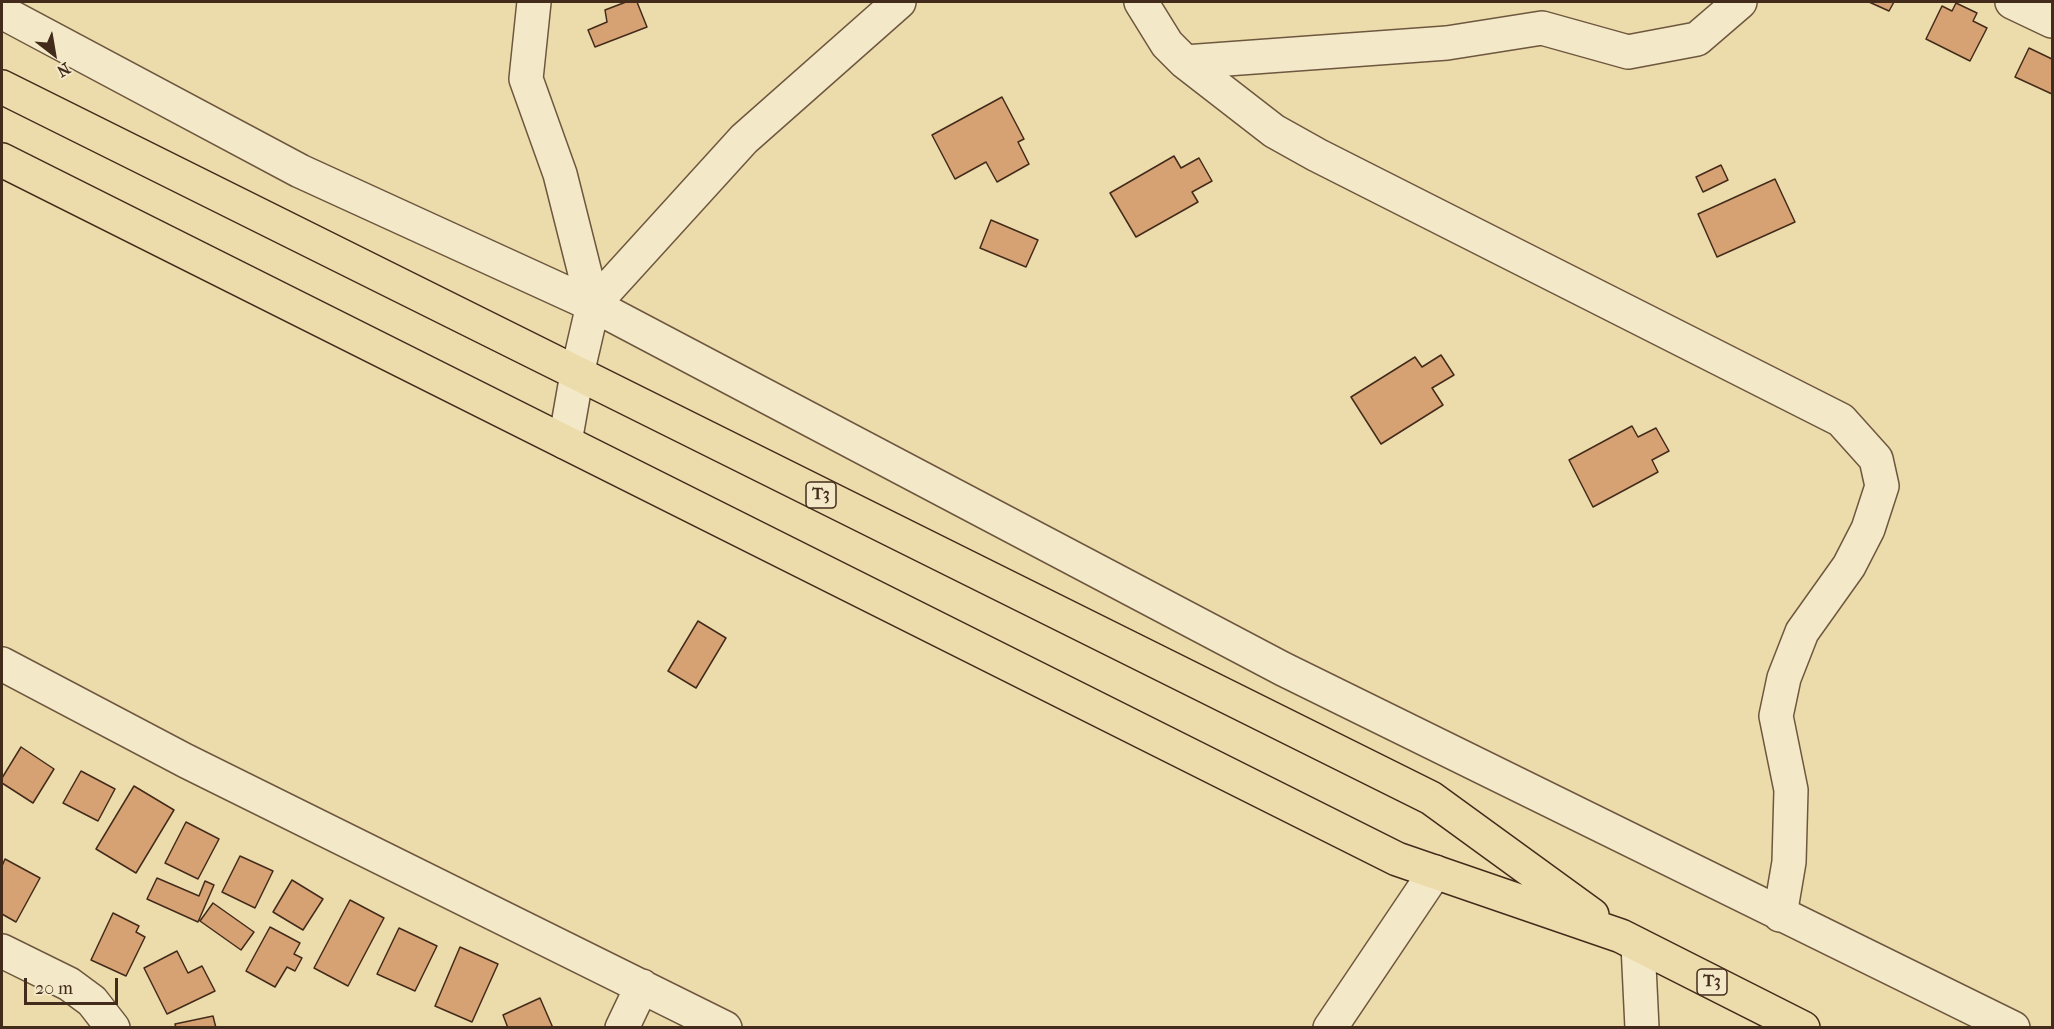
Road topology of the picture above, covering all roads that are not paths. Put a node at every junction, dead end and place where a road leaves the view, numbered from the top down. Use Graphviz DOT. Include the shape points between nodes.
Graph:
graph roads {
  1 [pos="534,2"];
  2 [pos="898,2"];
  3 [pos="1141,2"];
  4 [pos="1740,2"];
  5 [pos="2012,2"];
  6 [pos="2,12"];
  7 [pos="2052,21"];
  8 [pos="1185,62"];
  9 [pos="2,87"];
  10 [pos="2,160"];
  11 [pos="593,305"];
  12 [pos="577,374"];
  13 [pos="565,442"];
  14 [pos="2,664"];
  15 [pos="1435,872"];
  16 [pos="1780,915"];
  17 [pos="1629,940"];
  18 [pos="2,951"];
  19 [pos="642,986"];
  20 [pos="113,1028"];
  21 [pos="622,1028"];
  22 [pos="725,1028"];
  23 [pos="1330,1028"];
  24 [pos="1642,1028"];
  25 [pos="1803,1028"];
  26 [pos="2013,1028"];
  1 -- 11 [label="street" via="526,79 560,174"];
  2 -- 11 [label="street" via="744,139"];
  3 -- 8 [label="street" via="1167,44"];
  4 -- 8 [label="street" via="1697,39 1628,52 1542,28 1447,43"];
  5 -- 7 [label="street"];
  6 -- 11 [label="street" via="300,171"];
  8 -- 16 [label="street" via="1274,131 1317,155 1841,420 1876,459 1882,486 1868,529 1849,566 1802,632 1784,678 1776,716 1791,790 1789,862"];
  9 -- 12 [label="highway, T3"];
  10 -- 13 [label="highway, T3"];
  11 -- 12 [label="street"];
  11 -- 16 [label="street" via="1283,669"];
  12 -- 13 [label="street"];
  12 -- 17 [label="highway, T3" via="1431,798"];
  13 -- 15 [label="highway, T3" via="1397,859"];
  14 -- 19 [label="street" via="186,761"];
  15 -- 17 [label="highway, T3"];
  15 -- 23 [label="street"];
  16 -- 26 [label="street"];
  17 -- 24 [label="street"];
  17 -- 25 [label="highway, T3"];
  18 -- 20 [label="street" via="93,1000"];
  19 -- 21 [label="street"];
  19 -- 22 [label="street"];
}
